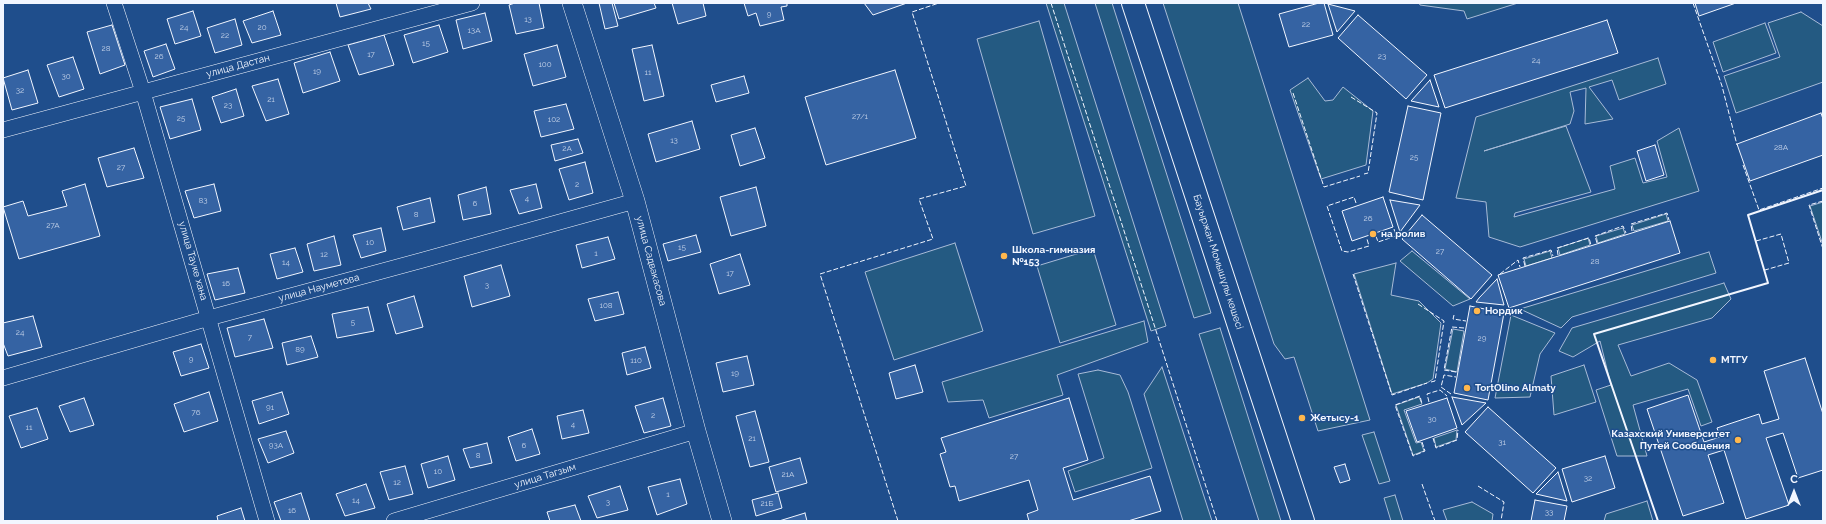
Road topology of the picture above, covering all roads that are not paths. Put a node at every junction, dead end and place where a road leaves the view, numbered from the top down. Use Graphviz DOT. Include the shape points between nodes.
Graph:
graph roads {
  1 [pos="114,3"];
  2 [pos="472,3"];
  3 [pos="572,3"];
  4 [pos="1133,3"];
  5 [pos="143,92"];
  6 [pos="3,130"];
  7 [pos="635,201"];
  8 [pos="209,318"];
  9 [pos="3,378"];
  10 [pos="696,431"];
  11 [pos="267,521"];
  12 [pos="394,521"];
  13 [pos="722,521"];
  14 [pos="1303,521"];
  1 -- 5 [label="street, улица Тауке хана"];
  2 -- 5 [label="street, улица Дастан"];
  3 -- 7 [label="street, улица Садвакасова"];
  4 -- 14 [label="main road, Бауыржан Момышұлы көшесі"];
  5 -- 6 [label="street, улица Дастан"];
  5 -- 8 [label="street, улица Тауке хана"];
  7 -- 8 [label="street, улица Науметова"];
  7 -- 10 [label="street, улица Садвакасова"];
  8 -- 9 [label="street, улица Науметова"];
  8 -- 11 [label="street, улица Тауке хана"];
  10 -- 12 [label="street, улица Тагзым"];
  10 -- 13 [label="street, улица Садвакасова"];
}
